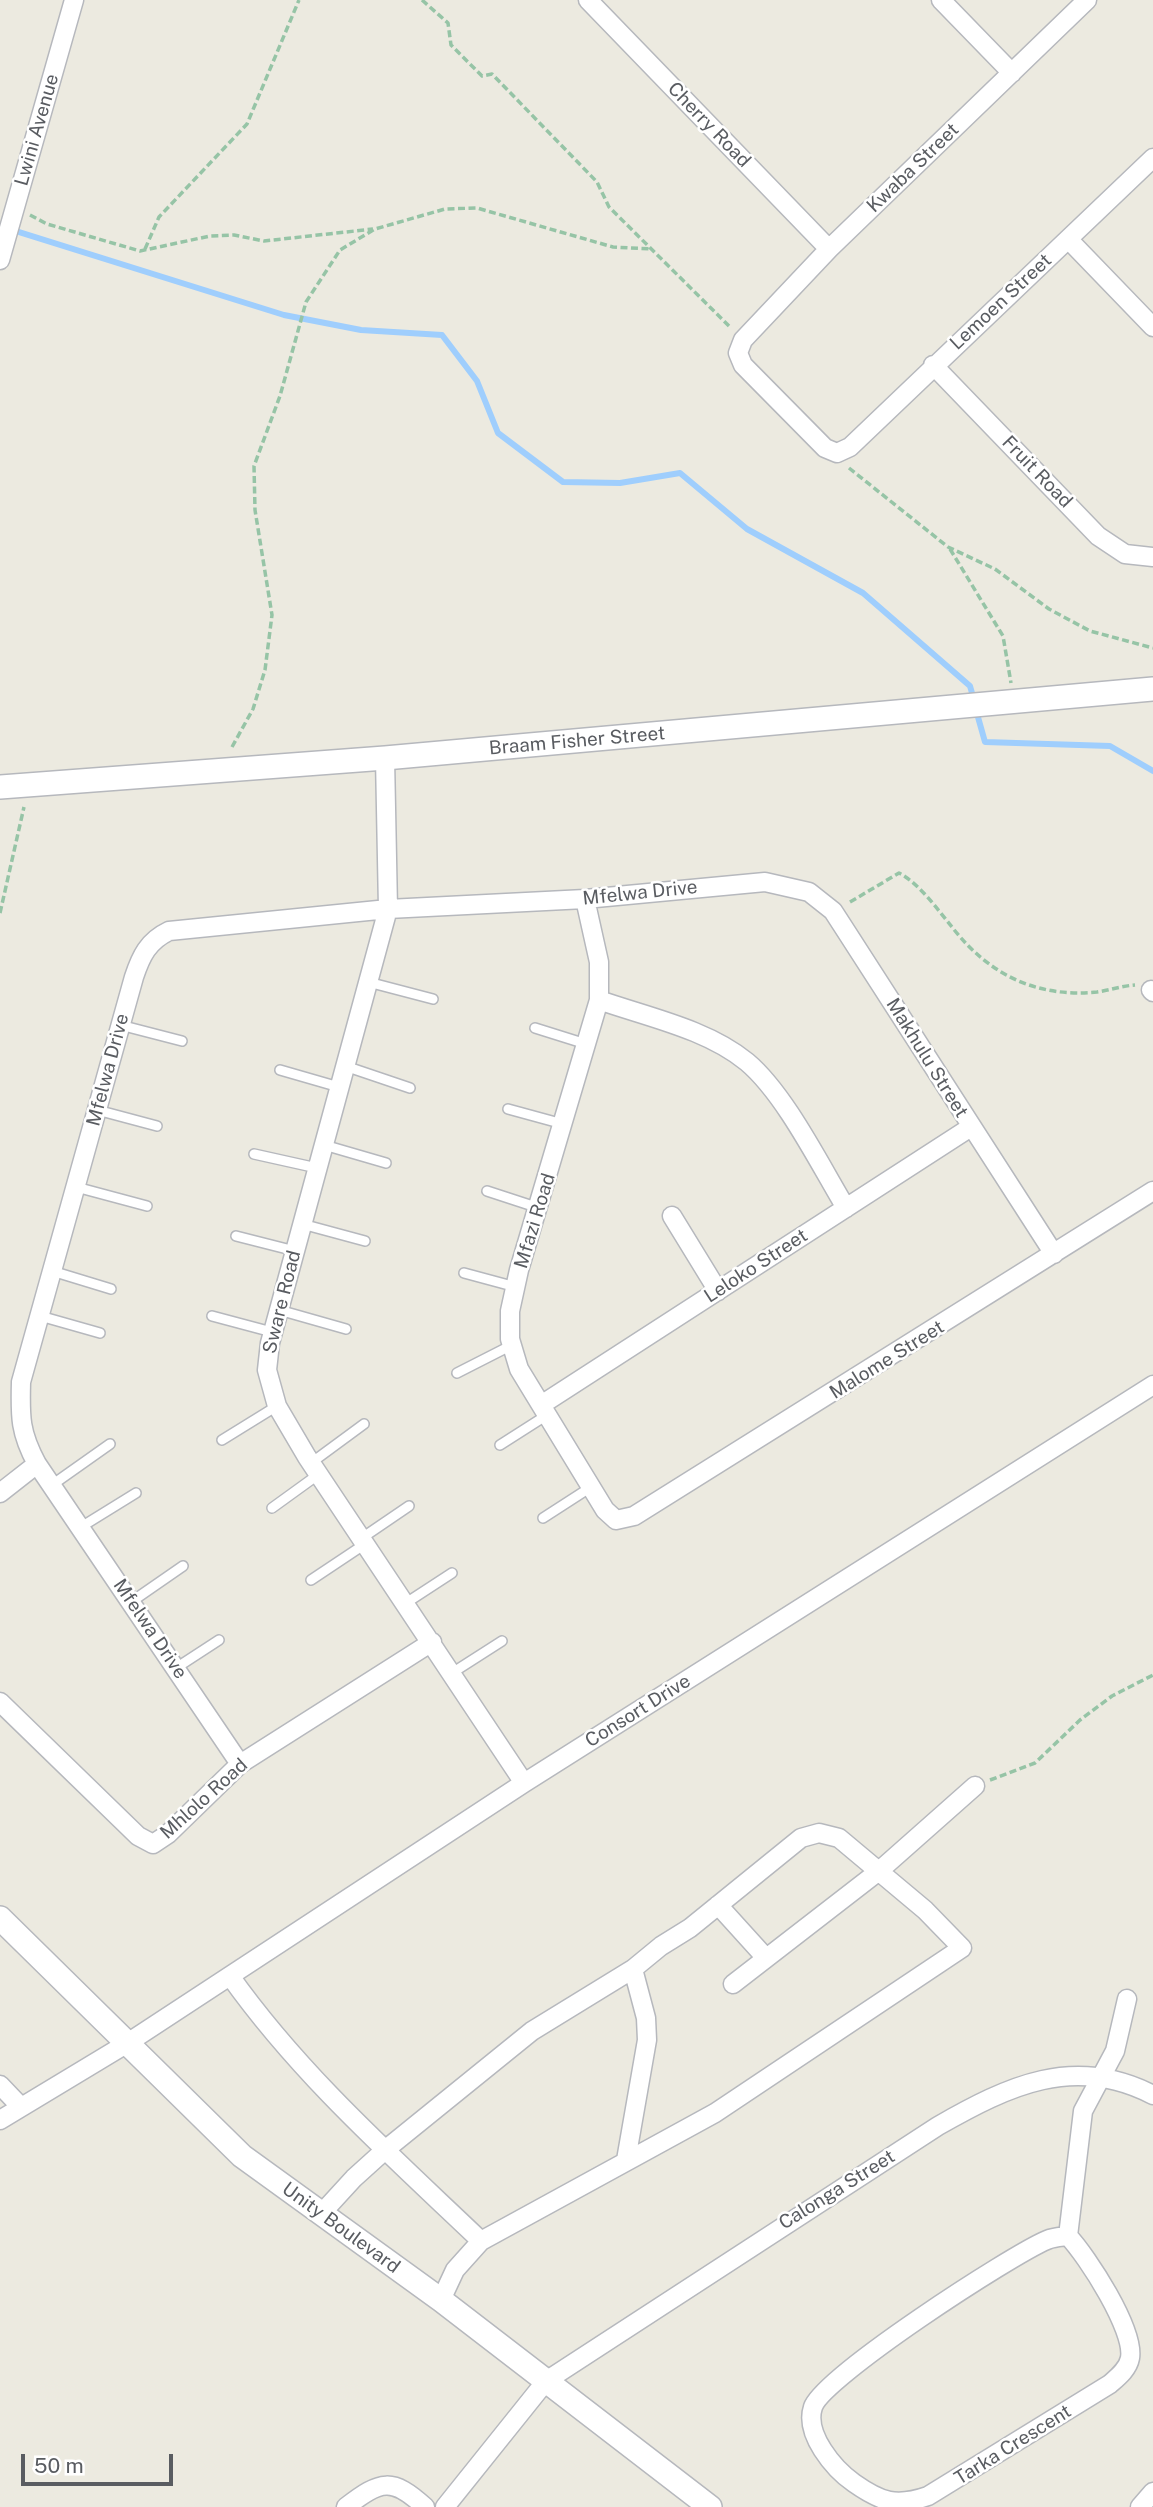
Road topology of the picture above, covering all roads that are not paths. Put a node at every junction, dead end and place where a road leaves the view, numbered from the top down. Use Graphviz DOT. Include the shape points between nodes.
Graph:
graph roads {
  1 [pos="74,0"];
  2 [pos="588,0"];
  3 [pos="941,0"];
  4 [pos="1087,0"];
  5 [pos="1012,73"];
  6 [pos="1153,158"];
  7 [pos="1068,239"];
  8 [pos="829,249"];
  9 [pos="3,251"];
  10 [pos="1153,327"];
  11 [pos="933,365"];
  12 [pos="843,450"];
  13 [pos="1153,557"];
  14 [pos="1153,689"];
  15 [pos="385,758"];
  16 [pos="0,787"];
  17 [pos="782,883"];
  18 [pos="585,899"];
  19 [pos="388,909"];
  20 [pos="368,982"];
  21 [pos="433,999"];
  22 [pos="599,1000"];
  23 [pos="120,1025"];
  24 [pos="535,1028"];
  25 [pos="182,1041"];
  26 [pos="587,1044"];
  27 [pos="345,1066"];
  28 [pos="280,1070"];
  29 [pos="339,1087"];
  30 [pos="410,1088"];
  31 [pos="508,1110"];
  32 [pos="97,1111"];
  33 [pos="564,1124"];
  34 [pos="157,1126"];
  35 [pos="971,1127"];
  36 [pos="324,1145"];
  37 [pos="254,1154"];
  38 [pos="386,1163"];
  39 [pos="317,1168"];
  40 [pos="76,1187"];
  41 [pos="487,1191"];
  42 [pos="1153,1191"];
  43 [pos="147,1206"];
  44 [pos="539,1208"];
  45 [pos="846,1208"];
  46 [pos="671,1216"];
  47 [pos="302,1224"];
  48 [pos="236,1236"];
  49 [pos="365,1241"];
  50 [pos="295,1251"];
  51 [pos="1054,1254"];
  52 [pos="52,1271"];
  53 [pos="464,1273"];
  54 [pos="516,1287"];
  55 [pos="111,1289"];
  56 [pos="718,1291"];
  57 [pos="279,1310"];
  58 [pos="40,1316"];
  59 [pos="212,1316"];
  60 [pos="346,1329"];
  61 [pos="272,1332"];
  62 [pos="100,1333"];
  63 [pos="512,1345"];
  64 [pos="457,1373"];
  65 [pos="1153,1385"];
  66 [pos="277,1406"];
  67 [pos="544,1410"];
  68 [pos="364,1424"];
  69 [pos="222,1440"];
  70 [pos="110,1444"];
  71 [pos="500,1445"];
  72 [pos="37,1464"];
  73 [pos="315,1469"];
  74 [pos="52,1485"];
  75 [pos="591,1487"];
  76 [pos="0,1493"];
  77 [pos="136,1493"];
  78 [pos="409,1506"];
  79 [pos="272,1507"];
  80 [pos="543,1518"];
  81 [pos="617,1520"];
  82 [pos="81,1527"];
  83 [pos="364,1541"];
  84 [pos="183,1566"];
  85 [pos="452,1573"];
  86 [pos="312,1580"];
  87 [pos="131,1602"];
  88 [pos="406,1602"];
  89 [pos="219,1640"];
  90 [pos="502,1641"];
  91 [pos="432,1642"];
  92 [pos="176,1668"];
  93 [pos="452,1673"];
  94 [pos="0,1702"];
  95 [pos="240,1764"];
  96 [pos="524,1783"];
  97 [pos="975,1786"];
  98 [pos="879,1871"];
  99 [pos="718,1905"];
  100 [pos="0,1918"];
  101 [pos="766,1958"];
  102 [pos="633,1969"];
  103 [pos="230,1976"];
  104 [pos="733,1984"];
  105 [pos="1127,1999"];
  106 [pos="126,2044"];
  107 [pos="1103,2077"];
  108 [pos="0,2085"];
  109 [pos="1153,2095"];
  110 [pos="21,2107"];
  111 [pos="0,2120"];
  112 [pos="385,2150"];
  113 [pos="626,2160"];
  114 [pos="321,2214"];
  115 [pos="1068,2236"];
  116 [pos="481,2241"];
  117 [pos="441,2300"];
  118 [pos="546,2381"];
  119 [pos="1153,2492"];
  120 [pos="346,2507"];
  121 [pos="425,2507"];
  122 [pos="445,2507"];
  123 [pos="710,2507"];
  124 [pos="1140,2507"];
  1 -- 9 [label="street, Lwini Avenue"];
  2 -- 8 [label="street, Cherry Road"];
  3 -- 5 [label="street"];
  4 -- 5 [label="street, Kwaba Street"];
  5 -- 8 [label="street, Kwaba Street"];
  6 -- 7 [label="street, Lemoen Street"];
  7 -- 10 [label="street"];
  7 -- 11 [label="street, Lemoen Street"];
  8 -- 12 [label="street, Kwaba Street" via="743,340 738,353 743,365 825,447"];
  11 -- 12 [label="street, Lemoen Street"];
  11 -- 13 [label="street, Fruit Road" via="1098,536 1125,554"];
  14 -- 15 [label="street, Braam Fisher Street"];
  15 -- 16 [label="street, Braam Fisher Street"];
  15 -- 19 [label="street, Sware Road"];
  17 -- 18 [label="street, Mfelwa Drive" via="699,886"];
  17 -- 35 [label="street, Makhulu Street" via="809,892 833,911"];
  18 -- 19 [label="street, Mfelwa Drive"];
  18 -- 22 [label="street, Mfazi Road" via="599,962"];
  19 -- 20 [label="street, Sware Road"];
  19 -- 23 [label="street, Mfelwa Drive" via="169,931 158,936 140,958"];
  20 -- 21 [label="lane"];
  20 -- 27 [label="street, Sware Road"];
  22 -- 26 [label="street, Mfazi Road"];
  22 -- 45 [label="street" via="699,1035 747,1062 789,1115"];
  23 -- 25 [label="lane"];
  23 -- 32 [label="street, Mfelwa Drive"];
  24 -- 26 [label="lane"];
  26 -- 33 [label="street, Mfazi Road"];
  27 -- 29 [label="street, Sware Road"];
  27 -- 30 [label="lane"];
  28 -- 29 [label="lane"];
  29 -- 36 [label="street, Sware Road"];
  31 -- 33 [label="lane"];
  32 -- 34 [label="lane"];
  32 -- 40 [label="street, Mfelwa Drive"];
  33 -- 44 [label="street, Mfazi Road"];
  35 -- 45 [label="street, Leloko Street"];
  35 -- 51 [label="street, Makhulu Street"];
  36 -- 38 [label="lane"];
  36 -- 39 [label="street, Sware Road"];
  37 -- 39 [label="lane"];
  39 -- 47 [label="street, Sware Road"];
  40 -- 43 [label="lane"];
  40 -- 52 [label="street, Mfelwa Drive"];
  41 -- 44 [label="lane"];
  42 -- 51 [label="street, Malome Street"];
  44 -- 54 [label="street, Mfazi Road"];
  45 -- 56 [label="street, Leloko Street"];
  46 -- 56 [label="street"];
  47 -- 49 [label="lane"];
  47 -- 50 [label="street, Sware Road"];
  48 -- 50 [label="lane"];
  50 -- 57 [label="street, Sware Road"];
  51 -- 81 [label="street, Malome Street" via="668,1496 628,1520"];
  52 -- 55 [label="lane"];
  52 -- 58 [label="street, Mfelwa Drive"];
  53 -- 54 [label="lane"];
  54 -- 63 [label="street, Mfazi Road" via="510,1311"];
  56 -- 67 [label="street, Leloko Street"];
  57 -- 60 [label="lane"];
  57 -- 61 [label="street, Sware Road"];
  58 -- 62 [label="lane"];
  58 -- 72 [label="street, Mfelwa Drive" via="21,1382 20,1415 23,1439"];
  59 -- 61 [label="lane"];
  61 -- 66 [label="street, Sware Road" via="267,1370"];
  63 -- 64 [label="lane"];
  63 -- 67 [label="street, Mfazi Road" via="519,1369"];
  65 -- 96 [label="street, Consort Drive"];
  66 -- 69 [label="lane"];
  66 -- 73 [label="street, Sware Road"];
  67 -- 71 [label="lane"];
  67 -- 75 [label="street, Mfazi Road"];
  68 -- 73 [label="lane"];
  70 -- 74 [label="lane"];
  72 -- 74 [label="street, Mfelwa Drive"];
  72 -- 76 [label="street"];
  73 -- 79 [label="lane"];
  73 -- 83 [label="street, Sware Road"];
  74 -- 82 [label="street, Mfelwa Drive"];
  75 -- 80 [label="lane"];
  75 -- 81 [label="street, Mfazi Road"];
  77 -- 82 [label="lane"];
  78 -- 83 [label="lane"];
  82 -- 87 [label="street, Mfelwa Drive"];
  83 -- 86 [label="lane"];
  83 -- 88 [label="street, Sware Road"];
  84 -- 87 [label="lane"];
  85 -- 88 [label="lane"];
  87 -- 92 [label="street, Mfelwa Drive"];
  88 -- 91 [label="street, Sware Road"];
  89 -- 92 [label="lane"];
  90 -- 93 [label="lane"];
  91 -- 93 [label="street, Sware Road"];
  91 -- 95 [label="street, Mhlolo Road"];
  92 -- 95 [label="street, Mfelwa Drive"];
  93 -- 96 [label="street, Sware Road"];
  94 -- 95 [label="street, Mhlolo Road" via="150,1843 168,1834"];
  96 -- 103 [label="street, Consort Drive"];
  97 -- 98 [label="street"];
  98 -- 99 [label="street" via="839,1838 809,1835 788,1846"];
  98 -- 101 [label="street"];
  98 -- 113 [label="street" via="962,1948 715,2113"];
  99 -- 101 [label="street"];
  99 -- 102 [label="street"];
  100 -- 106 [label="street, Unity Boulevard"];
  101 -- 104 [label="street"];
  102 -- 112 [label="street" via="532,2031"];
  102 -- 113 [label="street" via="647,2040"];
  103 -- 106 [label="street, Consort Drive"];
  103 -- 112 [label="street" via="271,2032"];
  105 -- 107 [label="street" via="1115,2051"];
  106 -- 110 [label="street, Consort Drive"];
  106 -- 114 [label="street, Unity Boulevard" via="233,2147"];
  107 -- 109 [label="street, Calonga Street"];
  107 -- 115 [label="street" via="1083,2111"];
  107 -- 118 [label="street, Calonga Street" via="1055,2076 992,2095 748,2247"];
  108 -- 110 [label="street"];
  110 -- 111 [label="street, Consort Drive"];
  112 -- 114 [label="street"];
  112 -- 116 [label="street"];
  113 -- 116 [label="street"];
  114 -- 117 [label="street, Unity Boulevard"];
  115 -- 115 [label="street, Tarka Crescent" via="1094,2270 1129,2343 1130,2358 1120,2376 928,2496 902,2504 884,2501 848,2479 814,2430 812,2409 827,2387 887,2341 1012,2260 1047,2240"];
  116 -- 117 [label="street" via="455,2270"];
  117 -- 118 [label="street, Unity Boulevard"];
  118 -- 122 [label="street, Calonga Street"];
  118 -- 123 [label="street, Unity Boulevard"];
  119 -- 124 [label="street"];
  120 -- 121 [label="street" via="387,2484 398,2485"];
}
